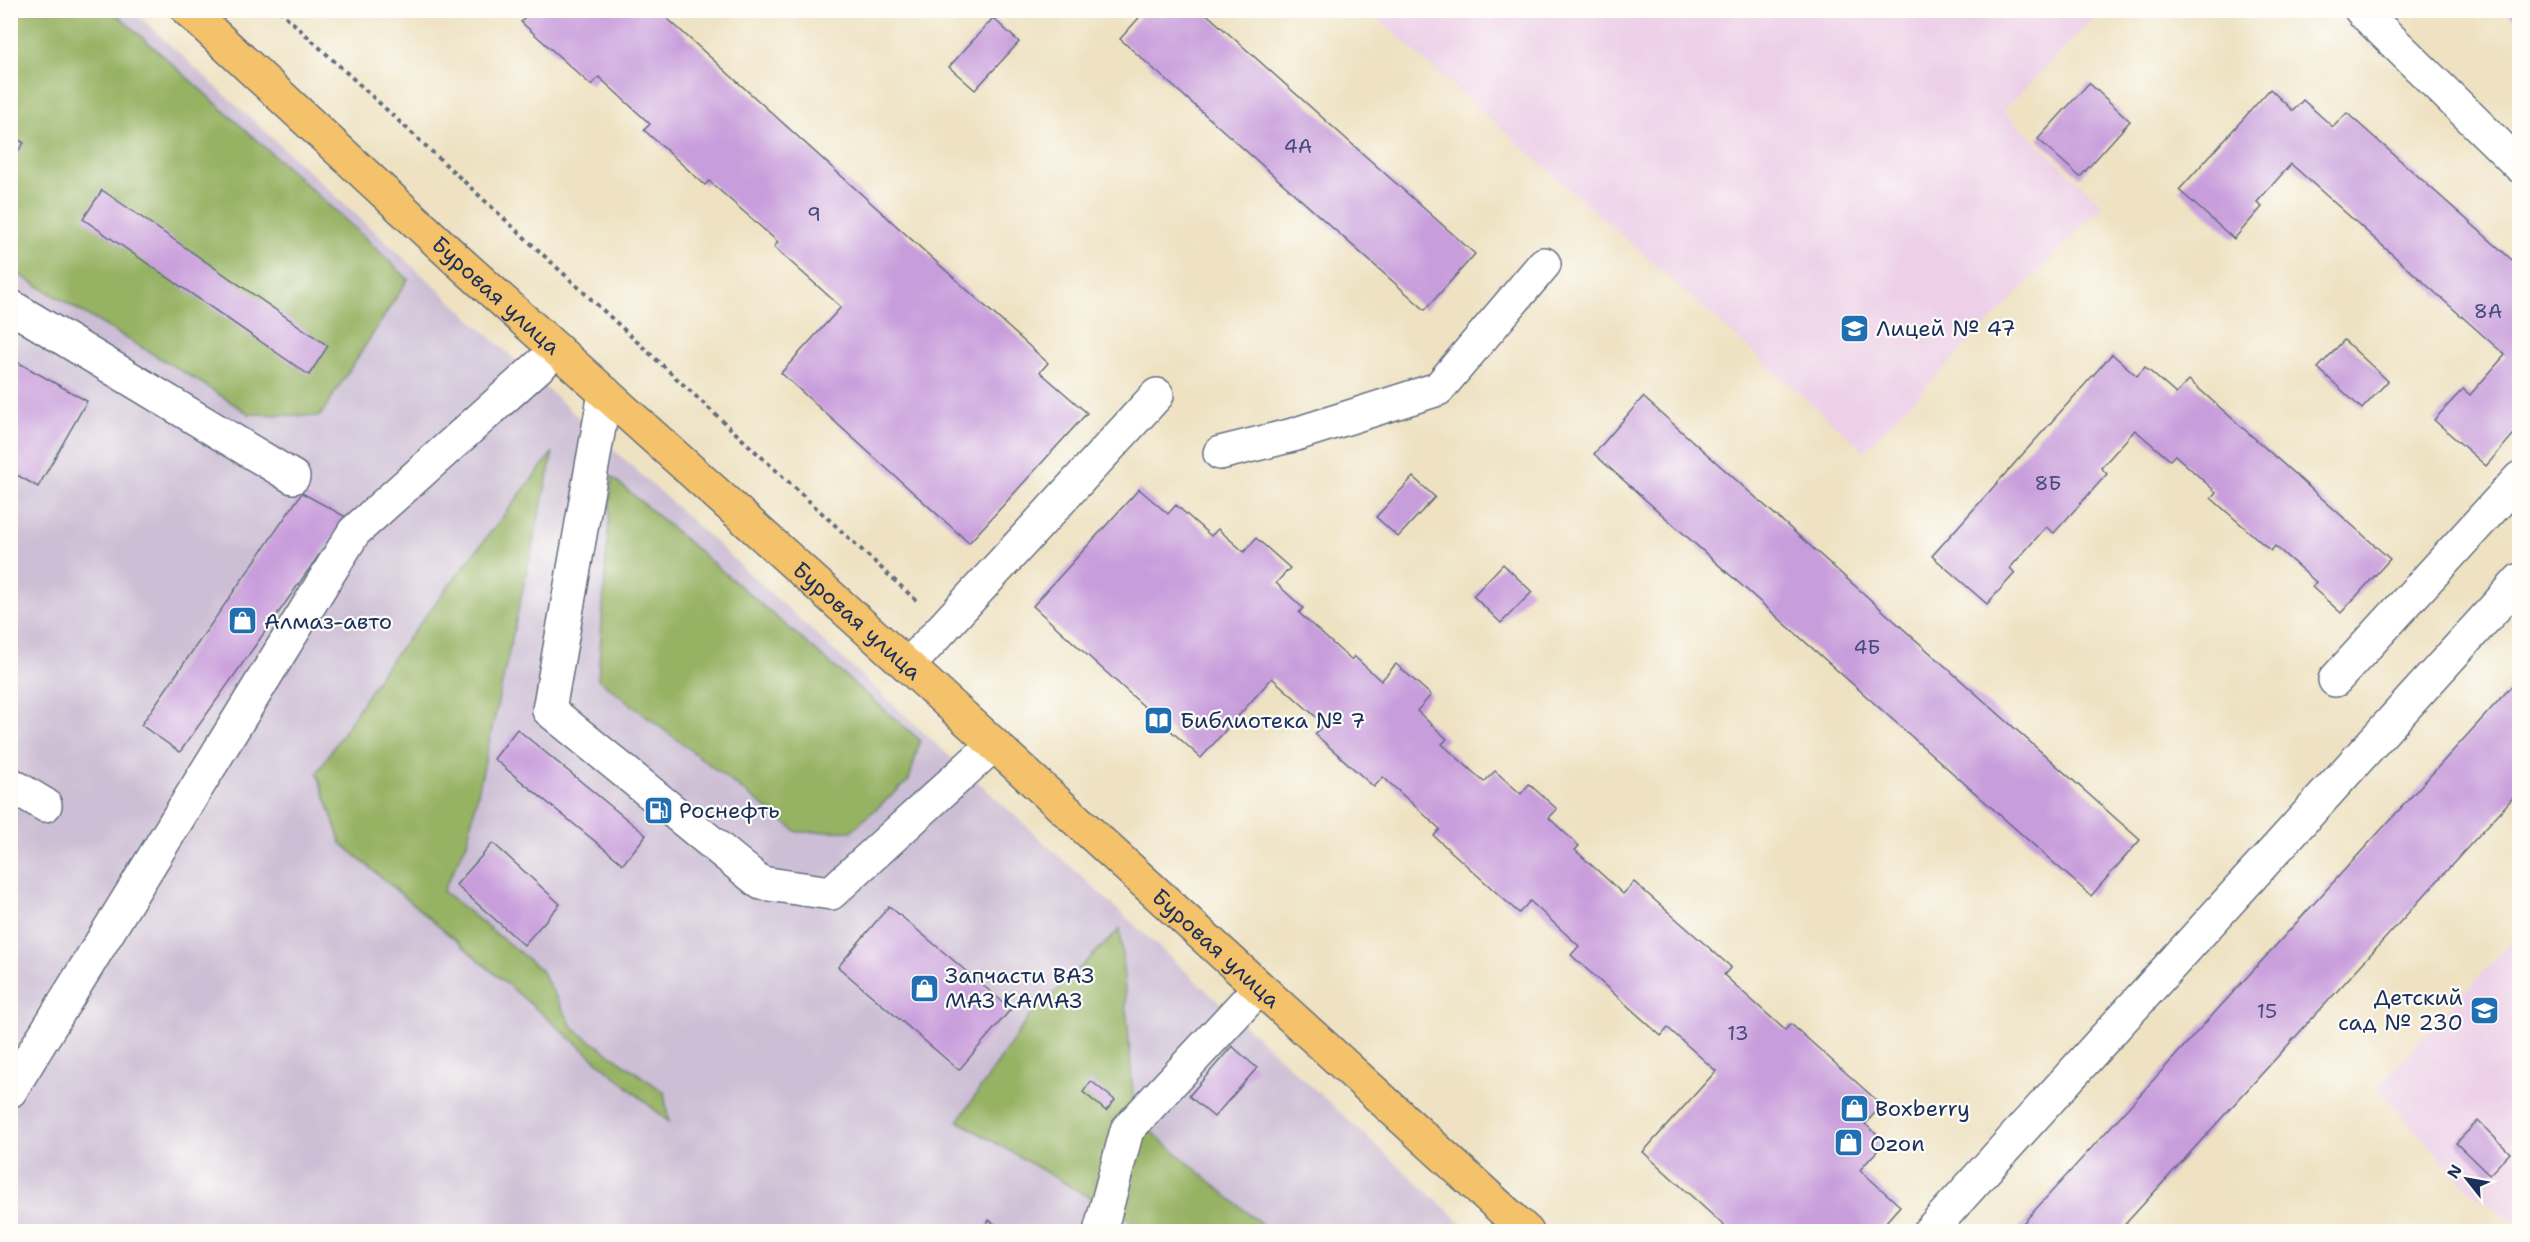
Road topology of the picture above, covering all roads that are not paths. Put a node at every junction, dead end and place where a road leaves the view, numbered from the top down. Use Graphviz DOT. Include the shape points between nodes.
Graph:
graph roads {
  1 [pos="188,10"];
  2 [pos="2361,10"];
  3 [pos="2520,166"];
  4 [pos="1544,264"];
  5 [pos="10,306"];
  6 [pos="557,350"];
  7 [pos="605,393"];
  8 [pos="1157,395"];
  9 [pos="1220,453"];
  10 [pos="293,477"];
  11 [pos="2520,478"];
  12 [pos="2520,580"];
  13 [pos="908,666"];
  14 [pos="2335,680"];
  15 [pos="993,745"];
  16 [pos="10,784"];
  17 [pos="45,805"];
  18 [pos="1259,988"];
  19 [pos="10,1091"];
  20 [pos="1101,1228"];
  21 [pos="1527,1232"];
  22 [pos="1929,1232"];
  1 -- 6 [label="main road, Буровая улица"];
  2 -- 3 [label="street"];
  4 -- 9 [label="street" via="1438,389 1293,435"];
  5 -- 10 [label="street"];
  6 -- 7 [label="main road, Буровая улица"];
  6 -- 19 [label="street" via="354,532"];
  7 -- 13 [label="main road, Буровая улица"];
  7 -- 15 [label="street" via="549,710 761,883 831,893"];
  8 -- 13 [label="street"];
  11 -- 14 [label="street"];
  12 -- 22 [label="street"];
  13 -- 15 [label="main road, Буровая улица"];
  15 -- 18 [label="main road, Буровая улица"];
  16 -- 17 [label="street"];
  18 -- 20 [label="street" via="1127,1130"];
  18 -- 21 [label="main road, Буровая улица"];
}
